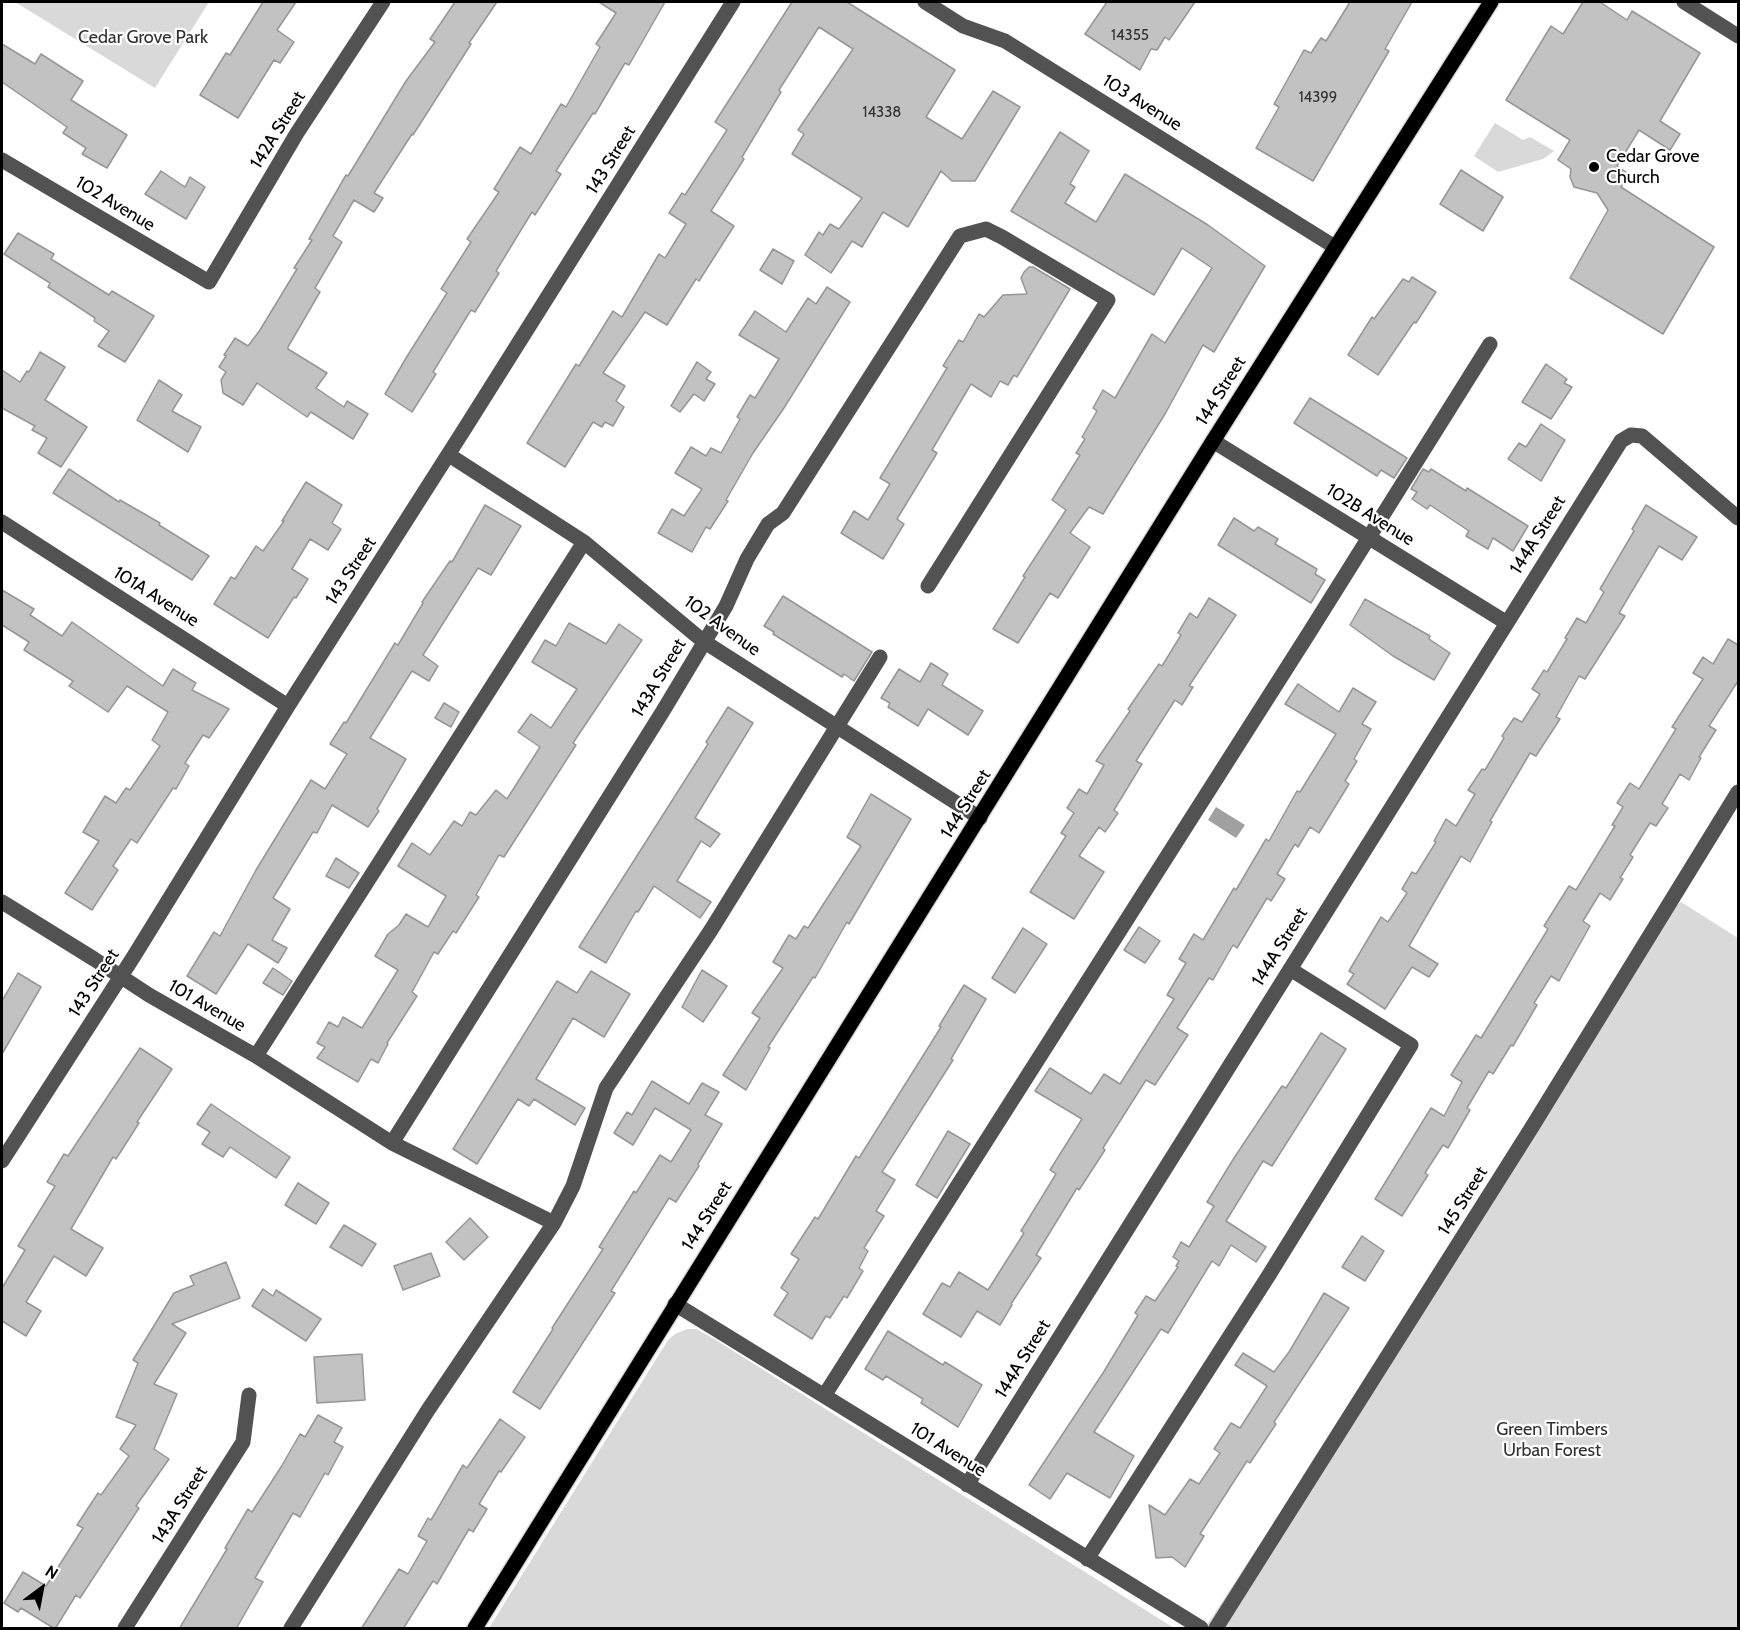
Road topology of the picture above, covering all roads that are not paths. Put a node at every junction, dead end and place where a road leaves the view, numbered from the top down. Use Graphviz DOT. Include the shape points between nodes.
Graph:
graph roads {
  1 [pos="383,2"];
  2 [pos="734,2"];
  3 [pos="925,2"];
  4 [pos="1491,2"];
  5 [pos="1684,2"];
  6 [pos="1738,36"];
  7 [pos="2,160"];
  8 [pos="1335,247"];
  9 [pos="209,282"];
  10 [pos="1490,344"];
  11 [pos="1213,441"];
  12 [pos="449,455"];
  13 [pos="1738,519"];
  14 [pos="2,522"];
  15 [pos="1369,537"];
  16 [pos="584,542"];
  17 [pos="928,586"];
  18 [pos="1507,622"];
  19 [pos="703,641"];
  20 [pos="880,657"];
  21 [pos="288,706"];
  22 [pos="837,727"];
  23 [pos="1738,792"];
  24 [pos="980,818"];
  25 [pos="2,902"];
  26 [pos="1290,969"];
  27 [pos="121,977"];
  28 [pos="256,1056"];
  29 [pos="392,1143"];
  30 [pos="2,1161"];
  31 [pos="554,1223"];
  32 [pos="675,1304"];
  33 [pos="249,1395"];
  34 [pos="824,1396"];
  35 [pos="967,1485"];
  36 [pos="1088,1559"];
  37 [pos="125,1629"];
  38 [pos="291,1629"];
  39 [pos="476,1629"];
  40 [pos="1201,1629"];
  41 [pos="1216,1629"];
  1 -- 9 [label="street, 142A Street" via="297,133"];
  2 -- 12 [label="street, 143 Street"];
  3 -- 8 [label="street, 103 Avenue" via="963,26 1005,41"];
  4 -- 8 [label="main road, 144 Street"];
  5 -- 6 [label="street"];
  7 -- 9 [label="street, 102 Avenue"];
  8 -- 11 [label="main road, 144 Street"];
  10 -- 15 [label="street"];
  11 -- 15 [label="street, 102B Avenue"];
  11 -- 24 [label="main road, 144 Street"];
  12 -- 16 [label="street, 102 Avenue"];
  12 -- 21 [label="street, 143 Street"];
  13 -- 18 [label="street, 144A Street" via="1654,445 1642,436 1631,435 1616,448"];
  14 -- 21 [label="street, 101A Avenue"];
  15 -- 18 [label="street, 102B Avenue"];
  15 -- 34 [label="street"];
  16 -- 19 [label="street, 102 Avenue"];
  16 -- 28 [label="street"];
  17 -- 19 [label="street, 143A Street" via="1108,300 986,229 960,236 783,513 768,524 726,606"];
  18 -- 26 [label="street, 144A Street"];
  19 -- 22 [label="street, 102 Avenue"];
  19 -- 29 [label="street, 143A Street"];
  20 -- 22 [label="street"];
  21 -- 27 [label="street, 143 Street"];
  22 -- 24 [label="street, 102 Avenue"];
  22 -- 31 [label="street" via="711,930 606,1088 573,1186"];
  23 -- 41 [label="street, 145 Street"];
  24 -- 32 [label="main road, 144 Street"];
  25 -- 27 [label="street, 101 Avenue"];
  26 -- 35 [label="street, 144A Street"];
  26 -- 36 [label="street" via="1411,1045"];
  27 -- 28 [label="street, 101 Avenue"];
  27 -- 30 [label="street, 143 Street"];
  28 -- 29 [label="street, 101 Avenue"];
  29 -- 31 [label="street, 101 Avenue"];
  31 -- 38 [label="street" via="428,1410"];
  32 -- 34 [label="street, 101 Avenue"];
  32 -- 39 [label="main road, 144 Street"];
  33 -- 37 [label="street, 143A Street" via="243,1442"];
  34 -- 35 [label="street, 101 Avenue"];
  35 -- 36 [label="street, 101 Avenue"];
  36 -- 40 [label="street, 101 Avenue"];
}
